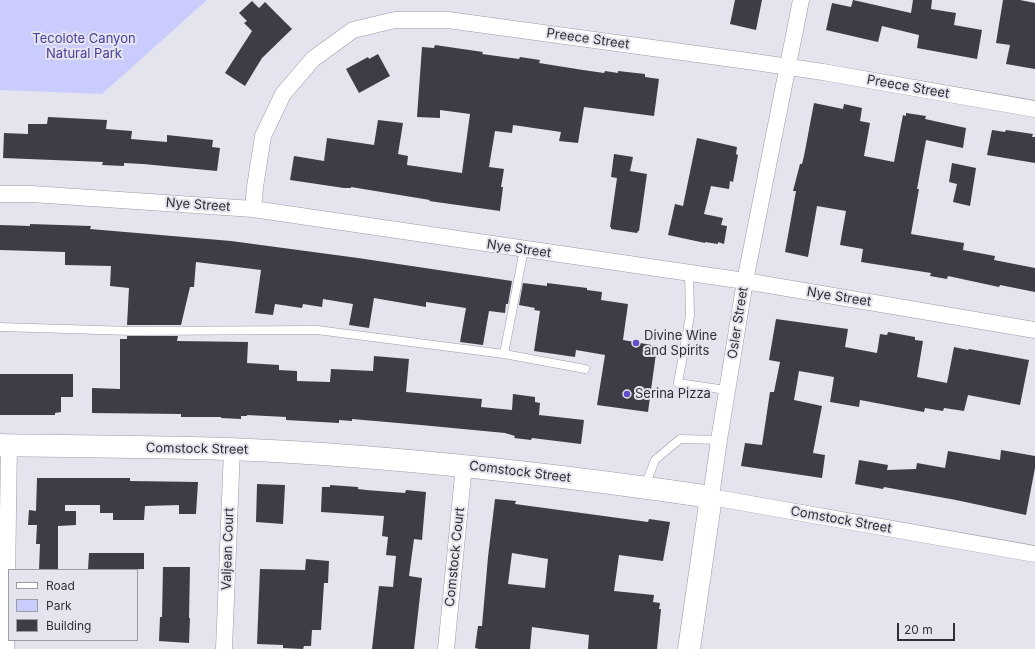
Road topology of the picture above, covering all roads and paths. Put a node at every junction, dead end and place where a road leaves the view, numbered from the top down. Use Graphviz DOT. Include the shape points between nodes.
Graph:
graph roads {
  1 [pos="801,0"];
  2 [pos="788,67"];
  3 [pos="1035,109"];
  4 [pos="0,194"];
  5 [pos="253,209"];
  6 [pos="524,250"];
  7 [pos="689,274"];
  8 [pos="744,281"];
  9 [pos="0,327"];
  10 [pos="1035,330"];
  11 [pos="504,354"];
  12 [pos="584,369"];
  13 [pos="726,390"];
  14 [pos="719,440"];
  15 [pos="4,445"];
  16 [pos="232,449"];
  17 [pos="464,465"];
  18 [pos="644,487"];
  19 [pos="711,497"];
  20 [pos="1035,554"];
  21 [pos="6,649"];
  22 [pos="224,649"];
  23 [pos="446,649"];
  24 [pos="689,649"];
  1 -- 2 [label="street, Osler Street"];
  2 -- 3 [label="street, Preece Street"];
  2 -- 5 [label="street, Preece Street" via="448,20 395,20 353,30 313,59 283,94 263,136"];
  2 -- 8 [label="street, Osler Street"];
  4 -- 5 [label="street, Nye Street"];
  5 -- 6 [label="street, Nye Street"];
  6 -- 7 [label="street, Nye Street"];
  6 -- 11 [label="lane"];
  7 -- 8 [label="street, Nye Street"];
  7 -- 13 [label="lane" via="690,316 678,383"];
  8 -- 10 [label="street, Nye Street"];
  8 -- 13 [label="street, Osler Street"];
  9 -- 11 [label="lane" via="131,331 318,330"];
  11 -- 12 [label="lane"];
  13 -- 14 [label="street, Osler Street"];
  14 -- 18 [label="lane" via="680,439 655,460"];
  14 -- 19 [label="street, Osler Street"];
  15 -- 16 [label="street, Comstock Street"];
  15 -- 21 [label="street"];
  16 -- 17 [label="street, Comstock Street"];
  16 -- 22 [label="street, Valjean Court"];
  17 -- 18 [label="street, Comstock Street"];
  17 -- 23 [label="street, Comstock Court"];
  18 -- 19 [label="street, Comstock Street"];
  19 -- 20 [label="street, Comstock Street"];
  19 -- 24 [label="street, Osler Street"];
}
